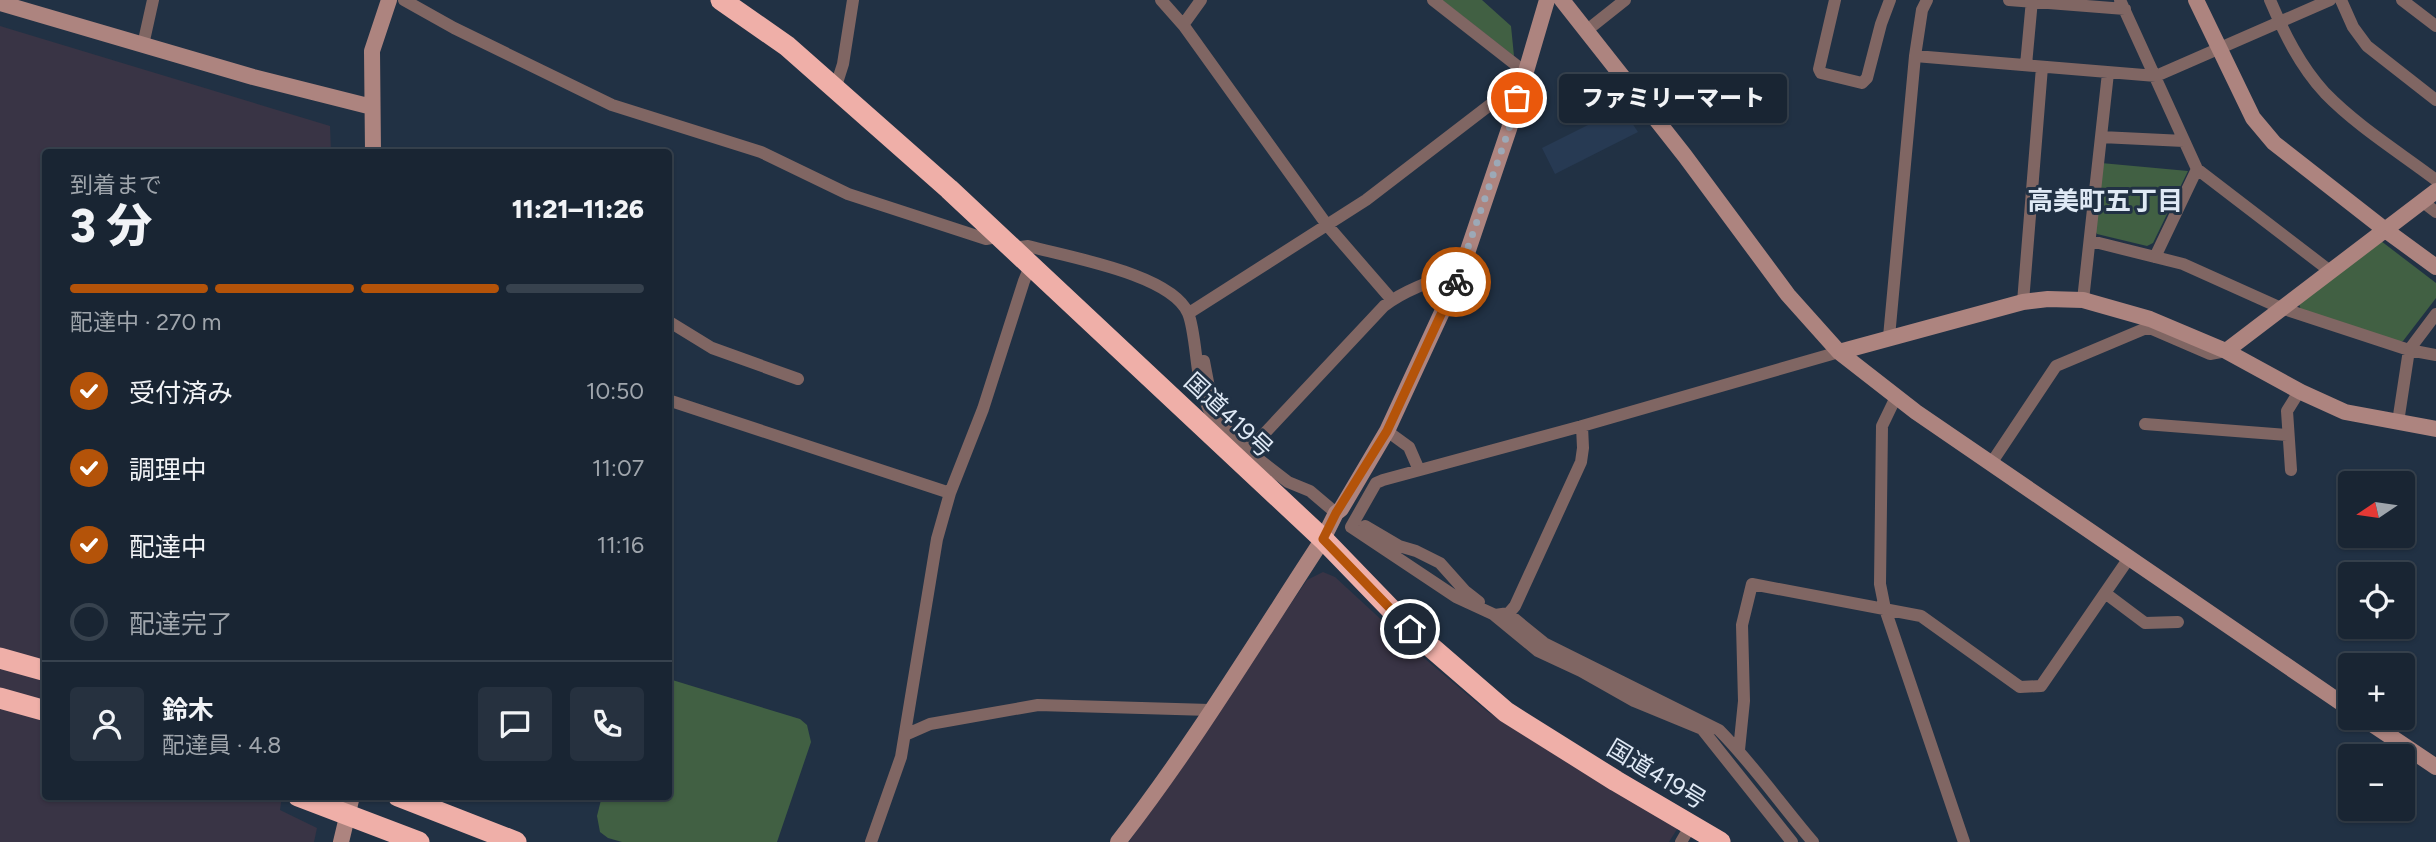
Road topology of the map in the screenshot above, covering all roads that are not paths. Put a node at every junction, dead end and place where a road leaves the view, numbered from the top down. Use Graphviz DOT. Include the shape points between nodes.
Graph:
graph roads {
  1 [pos="153,0"];
  2 [pos="389,0"];
  3 [pos="404,0"];
  4 [pos="721,0"];
  5 [pos="853,0"];
  6 [pos="1161,0"];
  7 [pos="1201,0"];
  8 [pos="1433,0"];
  9 [pos="1547,0"];
  10 [pos="1562,0"];
  11 [pos="1625,0"];
  12 [pos="1835,0"];
  13 [pos="1890,0"];
  14 [pos="1927,0"];
  15 [pos="2009,0"];
  16 [pos="2196,0"];
  17 [pos="2270,0"];
  18 [pos="2330,0"];
  19 [pos="2341,0"];
  20 [pos="2402,0"];
  21 [pos="2032,1"];
  22 [pos="0,3"];
  23 [pos="2122,5"];
  24 [pos="2279,22"];
  25 [pos="1183,25"];
  26 [pos="2436,26"];
  27 [pos="1586,31"];
  28 [pos="143,45"];
  29 [pos="2218,49"];
  30 [pos="1915,56"];
  31 [pos="2026,65"];
  32 [pos="2042,67"];
  33 [pos="1525,72"];
  34 [pos="2108,73"];
  35 [pos="2156,76"];
  36 [pos="836,86"];
  37 [pos="1517,98"];
  38 [pos="2436,100"];
  39 [pos="372,107"];
  40 [pos="2101,137"];
  41 [pos="2185,141"];
  42 [pos="373,149"];
  43 [pos="2197,169"];
  44 [pos="2436,180"];
  45 [pos="2436,191"];
  46 [pos="2429,207"];
  47 [pos="1328,225"];
  48 [pos="2384,229"];
  49 [pos="2091,241"];
  50 [pos="1007,242"];
  51 [pos="2155,257"];
  52 [pos="1031,264"];
  53 [pos="2436,267"];
  54 [pos="1461,271"];
  55 [pos="2330,271"];
  56 [pos="1392,300"];
  57 [pos="2083,300"];
  58 [pos="2023,302"];
  59 [pos="2281,308"];
  60 [pos="1192,311"];
  61 [pos="2436,314"];
  62 [pos="672,323"];
  63 [pos="1889,337"];
  64 [pos="2409,350"];
  65 [pos="2226,351"];
  66 [pos="1839,352"];
  67 [pos="2436,355"];
  68 [pos="798,379"];
  69 [pos="2300,390"];
  70 [pos="1896,397"];
  71 [pos="672,401"];
  72 [pos="2398,422"];
  73 [pos="2145,424"];
  74 [pos="1582,426"];
  75 [pos="2436,429"];
  76 [pos="1387,431"];
  77 [pos="2287,435"];
  78 [pos="1224,446"];
  79 [pos="1244,456"];
  80 [pos="1992,462"];
  81 [pos="1419,470"];
  82 [pos="2291,470"];
  83 [pos="950,493"];
  84 [pos="1336,513"];
  85 [pos="1354,520"];
  86 [pos="1323,539"];
  87 [pos="2129,558"];
  88 [pos="2105,593"];
  89 [pos="1885,609"];
  90 [pos="1509,613"];
  91 [pos="1495,615"];
  92 [pos="2178,622"];
  93 [pos="0,657"];
  94 [pos="42,670"];
  95 [pos="0,698"];
  96 [pos="2338,701"];
  97 [pos="42,710"];
  98 [pos="1210,710"];
  99 [pos="2381,730"];
  100 [pos="905,735"];
  101 [pos="1739,750"];
  102 [pos="2436,766"];
  103 [pos="321,800"];
  104 [pos="408,800"];
  105 [pos="350,805"];
  106 [pos="1686,833"];
  107 [pos="341,842"];
  108 [pos="419,842"];
  109 [pos="516,842"];
  110 [pos="872,842"];
  111 [pos="1118,842"];
  112 [pos="1720,842"];
  113 [pos="1792,842"];
  114 [pos="1813,842"];
  115 [pos="1964,842"];
  1 -- 28 [label="street"];
  2 -- 39 [label="street" via="372,51"];
  3 -- 50 [label="street" via="612,106 761,152 848,194"];
  4 -- 36 [label="highway, 国道419号"];
  5 -- 36 [label="street"];
  6 -- 25 [label="street"];
  7 -- 25 [label="street"];
  8 -- 33 [label="street"];
  9 -- 33 [label="street"];
  10 -- 27 [label="street"];
  11 -- 27 [label="street"];
  12 -- 13 [label="street" via="1819,69 1862,83"];
  14 -- 30 [label="street"];
  15 -- 21 [label="street"];
  16 -- 29 [label="street"];
  17 -- 24 [label="street"];
  18 -- 24 [label="street"];
  19 -- 38 [label="street" via="2367,46"];
  20 -- 26 [label="street"];
  21 -- 23 [label="street"];
  21 -- 31 [label="street"];
  22 -- 28 [label="street"];
  23 -- 35 [label="street"];
  24 -- 29 [label="street"];
  24 -- 44 [label="street" via="2324,91"];
  25 -- 47 [label="street"];
  27 -- 66 [label="street" via="1788,295"];
  28 -- 39 [label="street"];
  29 -- 35 [label="street"];
  29 -- 48 [label="street" via="2253,118 2274,143"];
  30 -- 31 [label="street"];
  30 -- 63 [label="street"];
  31 -- 32 [label="street"];
  32 -- 34 [label="street"];
  32 -- 58 [label="street"];
  33 -- 37 [label="street"];
  34 -- 35 [label="street"];
  34 -- 40 [label="street"];
  35 -- 41 [label="street"];
  36 -- 50 [label="highway, 国道419号"];
  37 -- 47 [label="street" via="1495,101"];
  37 -- 54 [label="street"];
  39 -- 42 [label="street"];
  40 -- 41 [label="street"];
  40 -- 49 [label="street"];
  41 -- 43 [label="street"];
  43 -- 51 [label="street"];
  43 -- 55 [label="street"];
  45 -- 46 [label="street"];
  46 -- 48 [label="street"];
  47 -- 56 [label="street"];
  47 -- 60 [label="street"];
  48 -- 53 [label="street"];
  48 -- 55 [label="street"];
  49 -- 51 [label="street"];
  49 -- 57 [label="street"];
  50 -- 52 [label="highway, 国道419号"];
  50 -- 60 [label="street" via="1145,278"];
  51 -- 59 [label="street" via="2183,264"];
  52 -- 78 [label="highway, 国道419号"];
  52 -- 83 [label="street"];
  54 -- 56 [label="street"];
  54 -- 76 [label="street"];
  55 -- 59 [label="street"];
  56 -- 79 [label="street"];
  57 -- 58 [label="street"];
  57 -- 65 [label="street" via="2150,319"];
  58 -- 63 [label="street"];
  59 -- 64 [label="street"];
  59 -- 65 [label="street"];
  60 -- 78 [label="street" via="1205,403"];
  60 -- 79 [label="street" via="1212,403"];
  61 -- 64 [label="street"];
  62 -- 68 [label="street" via="712,348"];
  63 -- 66 [label="street"];
  64 -- 67 [label="street"];
  64 -- 72 [label="street"];
  65 -- 69 [label="street"];
  65 -- 80 [label="street" via="2210,354 2152,328 2056,366"];
  66 -- 70 [label="street"];
  66 -- 74 [label="street"];
  69 -- 72 [label="street" via="2345,412"];
  69 -- 77 [label="street" via="2287,411"];
  70 -- 80 [label="street"];
  70 -- 89 [label="street" via="1882,426 1880,584"];
  71 -- 83 [label="street"];
  72 -- 75 [label="street"];
  73 -- 77 [label="street"];
  74 -- 81 [label="street"];
  74 -- 90 [label="street" via="1581,462"];
  76 -- 81 [label="street" via="1409,447"];
  76 -- 84 [label="street"];
  77 -- 82 [label="street"];
  78 -- 79 [label="highway, 国道419号"];
  79 -- 84 [label="street" via="1310,491"];
  79 -- 86 [label="highway, 国道419号"];
  80 -- 87 [label="street"];
  81 -- 85 [label="street" via="1377,483"];
  83 -- 100 [label="street" via="937,539"];
  84 -- 86 [label="street"];
  85 -- 91 [label="street" via="1440,563"];
  85 -- 91 [label="street" via="1351,527 1456,597"];
  86 -- 98 [label="street"];
  86 -- 106 [label="highway, 国道419号" via="1410,629 1506,712"];
  87 -- 88 [label="street"];
  87 -- 96 [label="street"];
  88 -- 89 [label="street" via="2041,686 2020,687 1921,616"];
  88 -- 92 [label="street" via="2145,623"];
  89 -- 101 [label="street" via="1752,584 1742,625 1744,701"];
  89 -- 115 [label="street"];
  90 -- 91 [label="street"];
  90 -- 101 [label="street" via="1544,643 1719,730"];
  91 -- 113 [label="street" via="1538,651 1634,701 1702,729"];
  93 -- 94 [label="highway"];
  95 -- 97 [label="highway"];
  98 -- 100 [label="street" via="1038,705 930,724"];
  98 -- 111 [label="street"];
  99 -- 102 [label="street"];
  100 -- 110 [label="street"];
  101 -- 114 [label="street"];
  103 -- 105 [label="highway"];
  104 -- 109 [label="highway"];
  105 -- 107 [label="street"];
  105 -- 108 [label="highway"];
  106 -- 112 [label="highway, 国道419号"];
}
